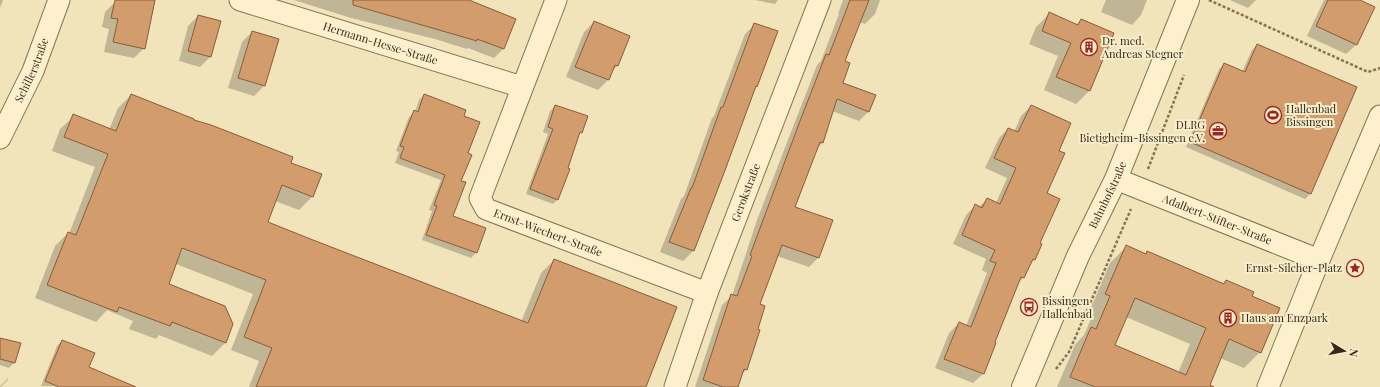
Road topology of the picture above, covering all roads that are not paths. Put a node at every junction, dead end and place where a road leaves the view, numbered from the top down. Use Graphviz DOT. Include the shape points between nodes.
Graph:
graph roads {
  1 [pos="59,0"];
  2 [pos="240,0"];
  3 [pos="556,0"];
  4 [pos="820,0"];
  5 [pos="1188,0"];
  6 [pos="522,87"];
  7 [pos="1380,116"];
  8 [pos="0,138"];
  9 [pos="1116,179"];
  10 [pos="1319,260"];
  11 [pos="707,293"];
  12 [pos="675,387"];
  13 [pos="1023,387"];
  14 [pos="1268,387"];
  1 -- 8 [label="street, Schillerstraße" via="33,71"];
  2 -- 6 [label="street, Hermann-Hesse-Straße"];
  3 -- 6 [label="street, Ernst-Wiechert-Straße"];
  4 -- 11 [label="street, Gerokstraße"];
  5 -- 9 [label="street, Bahnhofstraße"];
  6 -- 11 [label="street, Ernst-Wiechert-Straße" via="480,198 486,209"];
  7 -- 10 [label="street"];
  9 -- 10 [label="street, Adalbert-Stifter-Straße"];
  9 -- 13 [label="street, Bahnhofstraße" via="1078,256"];
  10 -- 14 [label="street"];
  11 -- 12 [label="street, Gerokstraße"];
}
